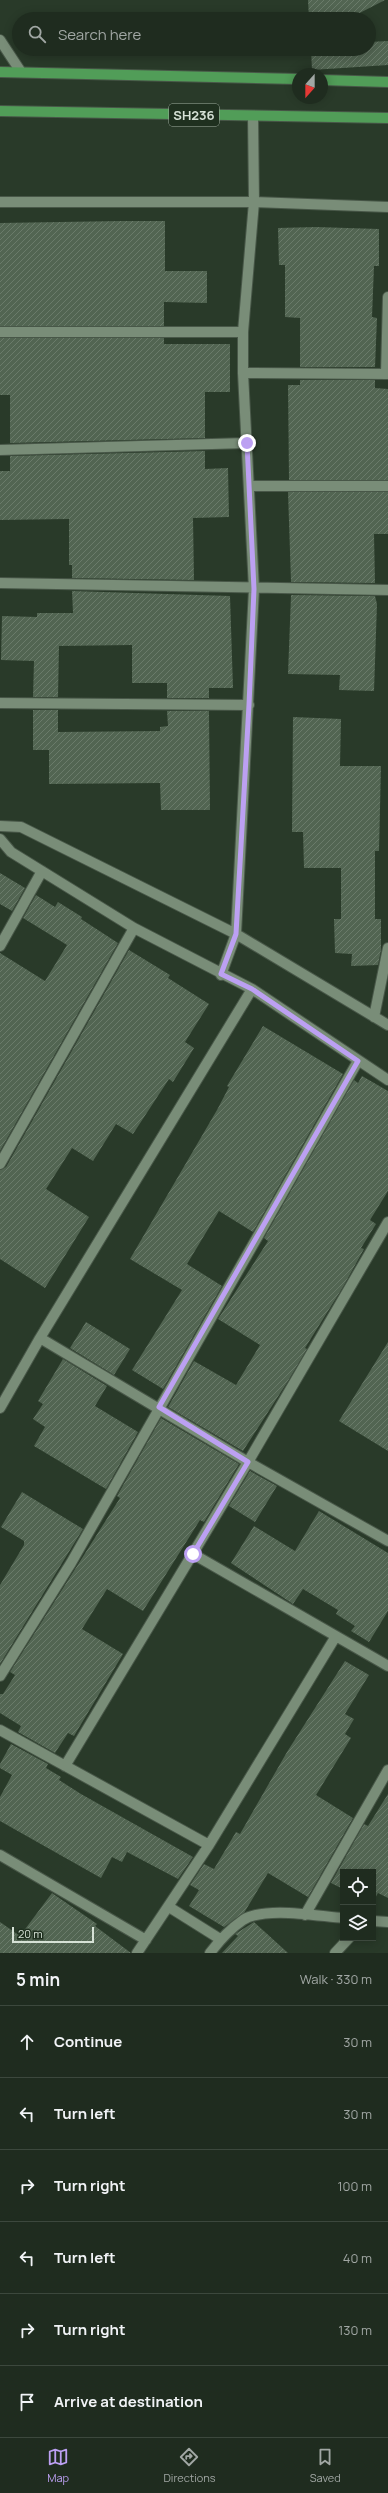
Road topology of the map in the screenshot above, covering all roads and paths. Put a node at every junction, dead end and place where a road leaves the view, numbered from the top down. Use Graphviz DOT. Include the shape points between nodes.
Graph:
graph roads {
  1 [pos="0,40"];
  2 [pos="0,72"];
  3 [pos="21,72"];
  4 [pos="292,79"];
  5 [pos="328,80"];
  6 [pos="388,82"];
  7 [pos="0,111"];
  8 [pos="254,116"];
  9 [pos="388,118"];
  10 [pos="0,202"];
  11 [pos="254,202"];
  12 [pos="388,207"];
  13 [pos="388,297"];
  14 [pos="0,332"];
  15 [pos="243,332"];
  16 [pos="242,373"];
  17 [pos="387,374"];
  18 [pos="247,443"];
  19 [pos="0,450"];
  20 [pos="249,486"];
  21 [pos="388,486"];
  22 [pos="0,583"];
  23 [pos="254,589"];
  24 [pos="388,590"];
  25 [pos="0,703"];
  26 [pos="249,705"];
  27 [pos="0,826"];
  28 [pos="0,839"];
  29 [pos="42,872"];
  30 [pos="134,928"];
  31 [pos="236,934"];
  32 [pos="0,946"];
  33 [pos="388,948"];
  34 [pos="221,974"];
  35 [pos="252,989"];
  36 [pos="374,1017"];
  37 [pos="388,1025"];
  38 [pos="358,1061"];
  39 [pos="388,1080"];
  40 [pos="0,1164"];
  41 [pos="388,1222"];
  42 [pos="40,1338"];
  43 [pos="159,1407"];
  44 [pos="0,1408"];
  45 [pos="248,1462"];
  46 [pos="388,1540"];
  47 [pos="193,1554"];
  48 [pos="336,1636"];
  49 [pos="388,1666"];
  50 [pos="0,1676"];
  51 [pos="0,1730"];
  52 [pos="65,1766"];
  53 [pos="388,1770"];
  54 [pos="209,1845"];
  55 [pos="0,1855"];
  56 [pos="169,1907"];
  57 [pos="305,1915"];
  58 [pos="340,1918"];
  59 [pos="376,1921"];
  60 [pos="388,1922"];
  61 [pos="220,1939"];
  62 [pos="146,1940"];
  63 [pos="346,1941"];
  64 [pos="137,1953"];
  65 [pos="210,1953"];
  66 [pos="335,1953"];
  1 -- 3 [label="street"];
  2 -- 3 [label="main road"];
  3 -- 4 [label="main road"];
  5 -- 6 [label="main road"];
  7 -- 8 [label="main road, SH236"];
  8 -- 9 [label="main road, SH236"];
  8 -- 11 [label="street"];
  10 -- 11 [label="street"];
  11 -- 12 [label="street"];
  11 -- 15 [label="street"];
  13 -- 17 [label="street"];
  14 -- 15 [label="street"];
  15 -- 16 [label="street"];
  16 -- 17 [label="street"];
  16 -- 18 [label="street"];
  18 -- 19 [label="street"];
  18 -- 20 [label="street"];
  20 -- 21 [label="street"];
  20 -- 23 [label="street"];
  22 -- 23 [label="street"];
  23 -- 24 [label="street"];
  23 -- 26 [label="street"];
  25 -- 26 [label="street"];
  26 -- 31 [label="street"];
  27 -- 31 [label="street" via="21,827"];
  28 -- 29 [label="street" via="11,852"];
  29 -- 30 [label="street"];
  29 -- 32 [label="street"];
  30 -- 34 [label="street"];
  30 -- 40 [label="street"];
  31 -- 34 [label="street"];
  31 -- 36 [label="street"];
  33 -- 36 [label="street"];
  34 -- 35 [label="street"];
  35 -- 38 [label="street"];
  35 -- 42 [label="street"];
  36 -- 37 [label="street"];
  38 -- 39 [label="street"];
  38 -- 43 [label="street"];
  41 -- 45 [label="street"];
  42 -- 43 [label="street"];
  42 -- 44 [label="street"];
  43 -- 45 [label="street"];
  43 -- 50 [label="street" via="71,1563"];
  45 -- 46 [label="street"];
  45 -- 47 [label="street"];
  47 -- 48 [label="street"];
  47 -- 52 [label="street"];
  48 -- 49 [label="street"];
  48 -- 54 [label="street"];
  51 -- 52 [label="street"];
  52 -- 54 [label="street"];
  53 -- 57 [label="street"];
  54 -- 56 [label="street"];
  55 -- 62 [label="street"];
  56 -- 61 [label="street"];
  56 -- 62 [label="street"];
  57 -- 58 [label="street"];
  57 -- 61 [label="street" via="270,1913 244,1919"];
  59 -- 60 [label="street"];
  61 -- 65 [label="street"];
  62 -- 64 [label="street"];
  63 -- 66 [label="street"];
}
